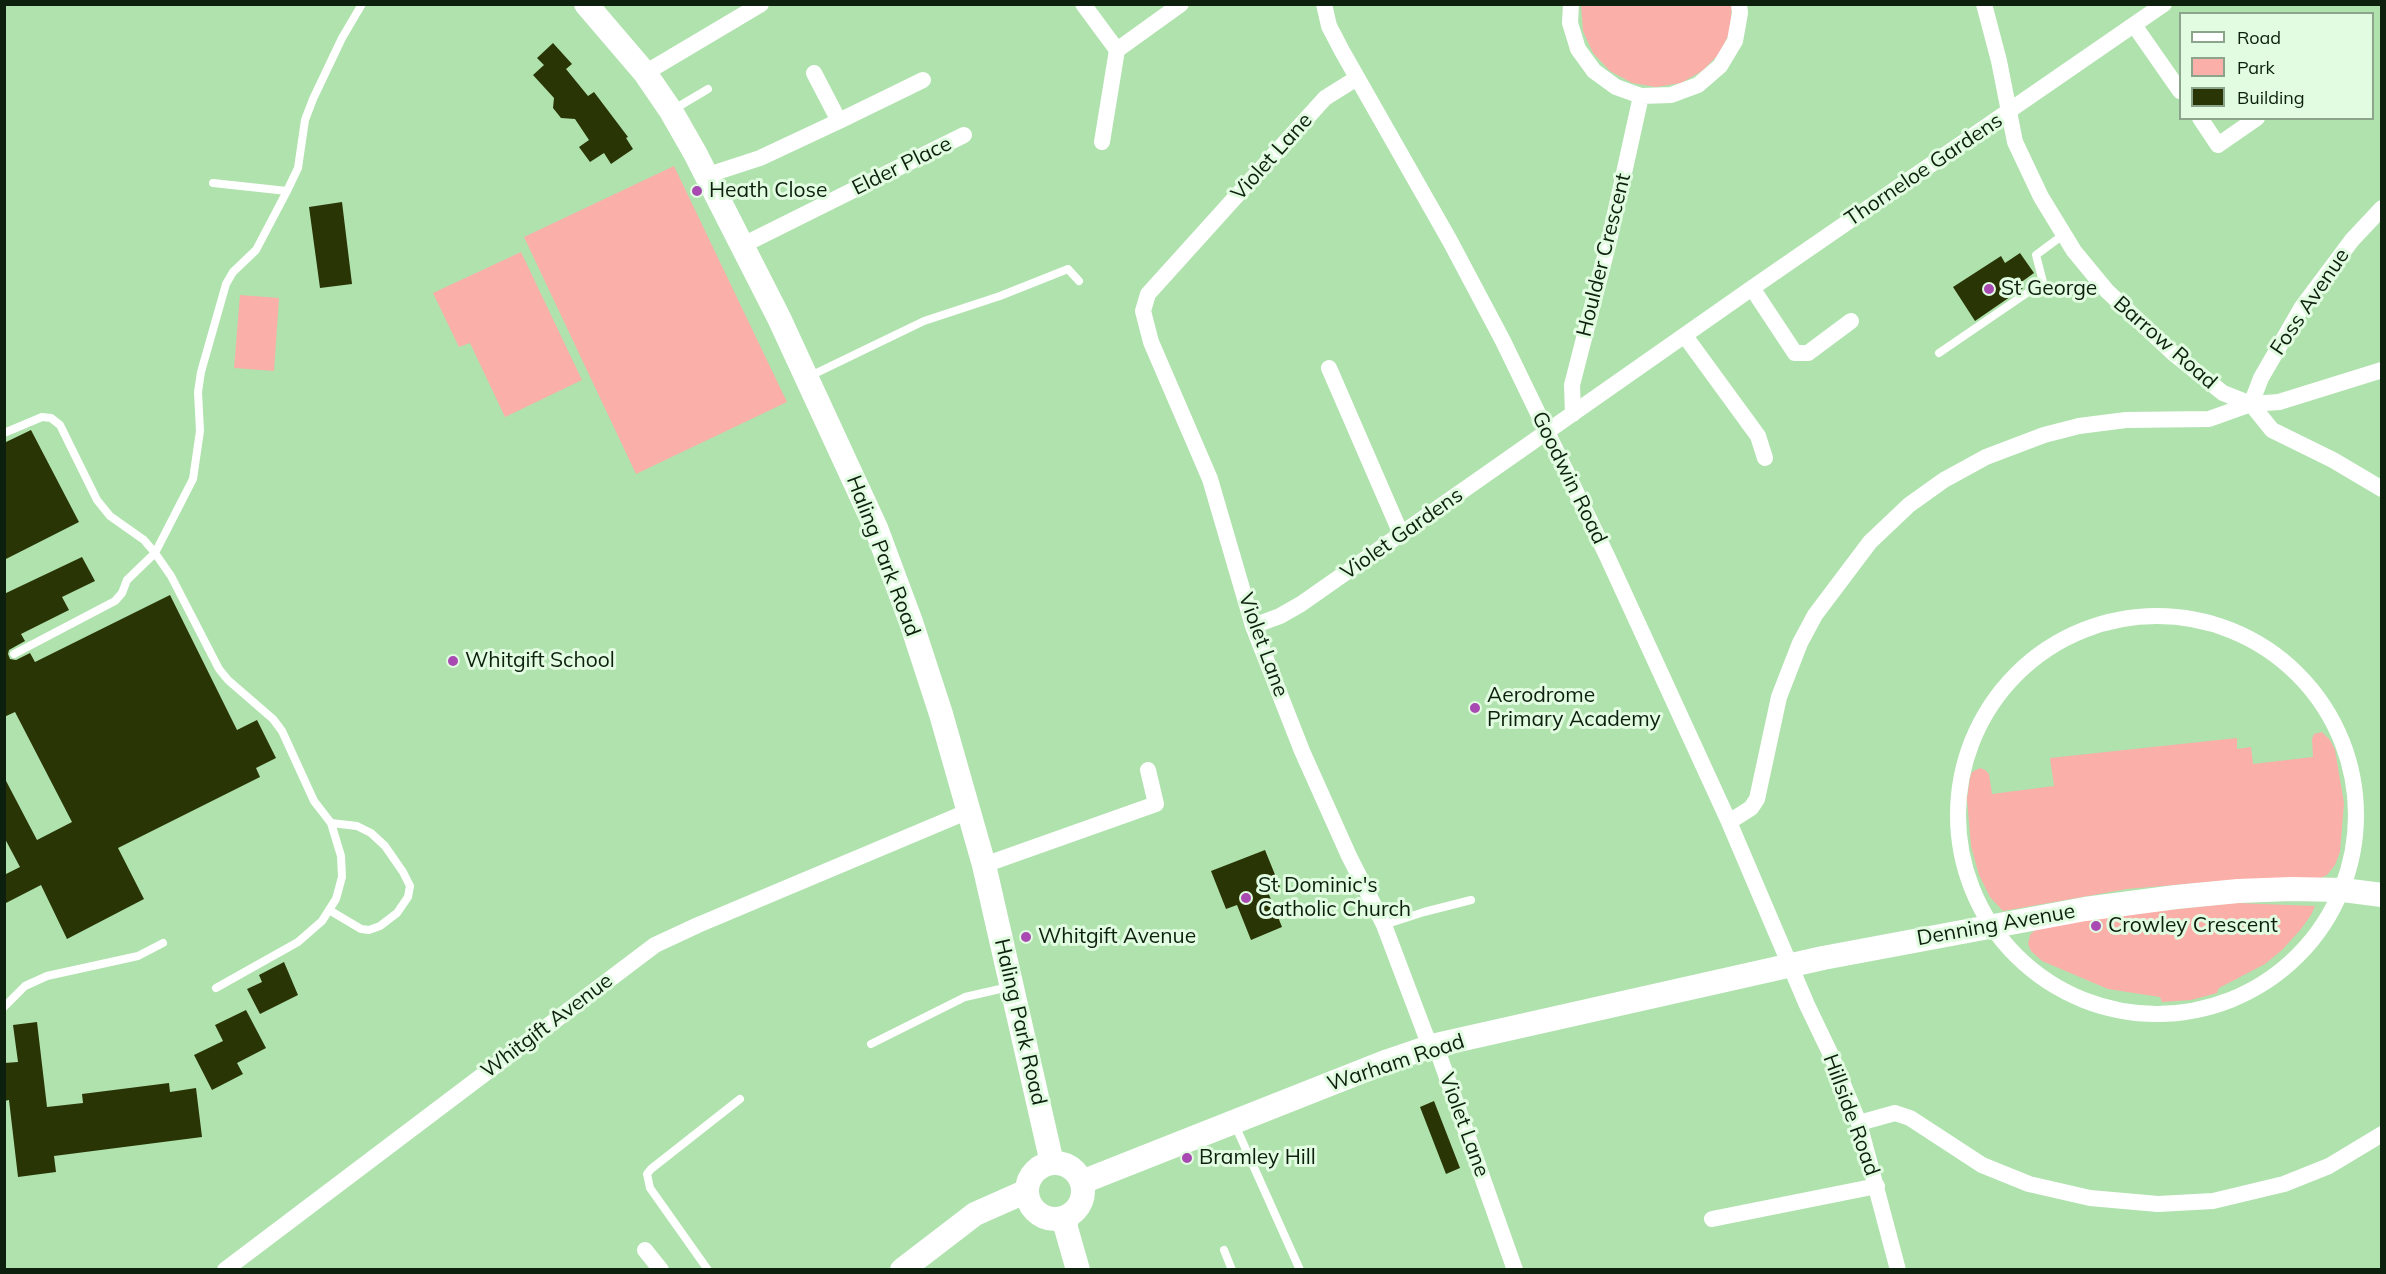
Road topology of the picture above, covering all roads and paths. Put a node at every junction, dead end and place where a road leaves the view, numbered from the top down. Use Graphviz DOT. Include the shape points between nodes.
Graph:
graph roads {
  1 [pos="362,4"];
  2 [pos="586,4"];
  3 [pos="760,4"];
  4 [pos="1083,4"];
  5 [pos="1181,4"];
  6 [pos="1571,4"];
  7 [pos="1739,4"];
  8 [pos="1984,4"];
  9 [pos="2164,4"];
  10 [pos="1323,5"];
  11 [pos="2134,25"];
  12 [pos="1117,50"];
  13 [pos="645,73"];
  14 [pos="814,73"];
  15 [pos="1357,78"];
  16 [pos="923,80"];
  17 [pos="2179,88"];
  18 [pos="708,89"];
  19 [pos="1641,96"];
  20 [pos="671,111"];
  21 [pos="2008,113"];
  22 [pos="2201,120"];
  23 [pos="2254,120"];
  24 [pos="840,121"];
  25 [pos="964,135"];
  26 [pos="1102,142"];
  27 [pos="708,175"];
  28 [pos="213,183"];
  29 [pos="287,191"];
  30 [pos="2382,208"];
  31 [pos="2063,235"];
  32 [pos="743,245"];
  33 [pos="1078,281"];
  34 [pos="1752,288"];
  35 [pos="1851,321"];
  36 [pos="1685,336"];
  37 [pos="1939,353"];
  38 [pos="1329,368"];
  39 [pos="2382,370"];
  40 [pos="807,377"];
  41 [pos="2251,404"];
  42 [pos="1574,414"];
  43 [pos="4,433"];
  44 [pos="1546,433"];
  45 [pos="1765,458"];
  46 [pos="2382,489"];
  47 [pos="1401,534"];
  48 [pos="156,553"];
  49 [pos="1253,626"];
  50 [pos="14,654"];
  51 [pos="1148,770"];
  52 [pos="969,811"];
  53 [pos="1729,822"];
  54 [pos="330,823"];
  55 [pos="984,865"];
  56 [pos="2343,890"];
  57 [pos="2382,895"];
  58 [pos="1471,900"];
  59 [pos="329,910"];
  60 [pos="1384,925"];
  61 [pos="1996,925"];
  62 [pos="163,943"];
  63 [pos="1791,965"];
  64 [pos="1013,986"];
  65 [pos="216,988"];
  66 [pos="4,1007"];
  67 [pos="872,1044"];
  68 [pos="1432,1046"];
  69 [pos="740,1099"];
  70 [pos="1234,1121"];
  71 [pos="1859,1123"];
  72 [pos="2382,1134"];
  73 [pos="1052,1163"];
  74 [pos="1082,1182"];
  75 [pos="1876,1186"];
  76 [pos="1027,1191"];
  77 [pos="1066,1217"];
  78 [pos="1712,1219"];
  79 [pos="645,1250"];
  80 [pos="1224,1250"];
  81 [pos="225,1269"];
  82 [pos="661,1269"];
  83 [pos="708,1269"];
  84 [pos="902,1269"];
  85 [pos="1078,1269"];
  86 [pos="1232,1269"];
  87 [pos="1300,1269"];
  88 [pos="1515,1269"];
  89 [pos="1898,1269"];
  1 -- 29 [label="lane" via="313,99 305,120 298,168"];
  2 -- 13 [label="main road, Haling Park Road"];
  3 -- 13 [label="street"];
  4 -- 12 [label="street"];
  5 -- 12 [label="street"];
  6 -- 19 [label="street" via="1570,23 1578,49 1594,71 1616,87"];
  7 -- 19 [label="street" via="1735,41 1720,66 1698,85 1671,95"];
  8 -- 21 [label="street, Barrow Road" via="2000,61"];
  9 -- 11 [label="street, Thorneloe Gardens"];
  10 -- 15 [label="street, Goodwin Road" via="1329,26"];
  11 -- 17 [label="street"];
  11 -- 21 [label="street, Thorneloe Gardens"];
  12 -- 26 [label="street"];
  13 -- 20 [label="main road, Haling Park Road"];
  14 -- 24 [label="street"];
  15 -- 44 [label="street, Goodwin Road" via="1503,341"];
  15 -- 49 [label="street, Violet Lane" via="1325,98 1148,294 1143,311 1151,342 1210,478"];
  16 -- 24 [label="street"];
  18 -- 20 [label="lane"];
  19 -- 42 [label="street, Houlder Crescent" via="1572,385"];
  20 -- 27 [label="main road, Haling Park Road"];
  21 -- 31 [label="street, Barrow Road" via="2028,172"];
  21 -- 34 [label="street, Thorneloe Gardens"];
  22 -- 23 [label="street" via="2218,145"];
  24 -- 27 [label="street" via="760,158"];
  25 -- 32 [label="street, Elder Place"];
  27 -- 32 [label="main road, Haling Park Road"];
  28 -- 29 [label="lane"];
  29 -- 48 [label="lane" via="256,250 226,284 201,372 200,431 193,478"];
  30 -- 41 [label="street, Foss Avenue" via="2352,240 2302,307 2261,378"];
  31 -- 37 [label="lane" via="2036,255 2043,282"];
  31 -- 41 [label="street, Barrow Road" via="2090,272 2157,339 2223,393"];
  32 -- 40 [label="main road, Haling Park Road"];
  33 -- 40 [label="lane" via="1068,269 924,321"];
  34 -- 35 [label="street" via="1796,353 1815,349"];
  34 -- 36 [label="street, Thorneloe Gardens"];
  36 -- 42 [label="street, Thorneloe Gardens"];
  36 -- 45 [label="street" via="1758,436"];
  38 -- 47 [label="street"];
  39 -- 41 [label="street" via="2279,402"];
  40 -- 52 [label="main road, Haling Park Road" via="896,581"];
  41 -- 46 [label="street" via="2272,430 2355,471"];
  41 -- 53 [label="street" via="2209,419 2126,420 2044,435 1972,464 1909,505 1857,556 1815,615 1779,697 1758,800"];
  42 -- 44 [label="street, Thorneloe Gardens"];
  43 -- 48 [label="lane" via="42,417 60,424 97,500 110,516"];
  44 -- 47 [label="street, Violet Gardens"];
  44 -- 53 [label="street, Goodwin Road"];
  47 -- 49 [label="street, Violet Gardens" via="1288,611"];
  48 -- 50 [label="lane" via="127,580 115,602"];
  48 -- 54 [label="lane" via="219,669 282,731 314,801"];
  49 -- 60 [label="street, Violet Lane" via="1302,752"];
  51 -- 55 [label="street" via="1156,804"];
  52 -- 55 [label="main road, Haling Park Road"];
  52 -- 81 [label="street, Whitgift Avenue" via="648,949"];
  53 -- 63 [label="street, Goodwin Road"];
  54 -- 59 [label="lane" via="341,856 342,878"];
  54 -- 59 [label="lane" via="357,826 371,833 385,846 410,886 397,913 369,930"];
  55 -- 64 [label="main road, Haling Park Road"];
  56 -- 57 [label="main road, Denning Avenue"];
  56 -- 61 [label="main road, Denning Avenue" via="2238,891 2176,897"];
  56 -- 61 [label="street" via="2317,939 2293,965 2255,991 2213,1009 2181,1015 2116,1011 2082,1000 2023,961"];
  56 -- 61 [label="street" via="2353,831 2354,790 2348,757 2334,724 2308,687 2278,658 2245,635 2204,620 2164,614 2128,615 2087,627 2050,645 1991,700 1972,733 1961,764 1957,822 1969,875"];
  58 -- 60 [label="lane"];
  59 -- 65 [label="lane" via="298,942"];
  60 -- 68 [label="street, Violet Lane"];
  61 -- 63 [label="main road, Denning Avenue"];
  62 -- 66 [label="lane" via="138,956 47,976 25,986"];
  63 -- 68 [label="main road, Warham Road"];
  63 -- 71 [label="street, Hillside Road"];
  64 -- 67 [label="lane" via="965,997"];
  64 -- 73 [label="main road, Haling Park Road"];
  68 -- 70 [label="main road, Warham Road"];
  68 -- 88 [label="street, Violet Lane" via="1467,1130"];
  69 -- 83 [label="lane" via="647,1174 650,1188"];
  70 -- 74 [label="main road, Warham Road"];
  70 -- 87 [label="lane"];
  71 -- 72 [label="street" via="1895,1113 1910,1118 1982,1165 2029,1184 2090,1198 2178,1204 2238,1196 2284,1184 2329,1166"];
  71 -- 75 [label="street, Hillside Road"];
  73 -- 74 [label="main road" via="1065,1164"];
  73 -- 76 [label="main road" via="1030,1177"];
  74 -- 77 [label="main road" via="1084,1192 1079,1206"];
  75 -- 78 [label="street"];
  75 -- 89 [label="street, Hillside Road"];
  76 -- 77 [label="main road" via="1033,1209 1042,1216 1055,1220"];
  76 -- 84 [label="main road" via="975,1214"];
  77 -- 85 [label="main road"];
  79 -- 82 [label="street"];
  80 -- 86 [label="lane"];
}
